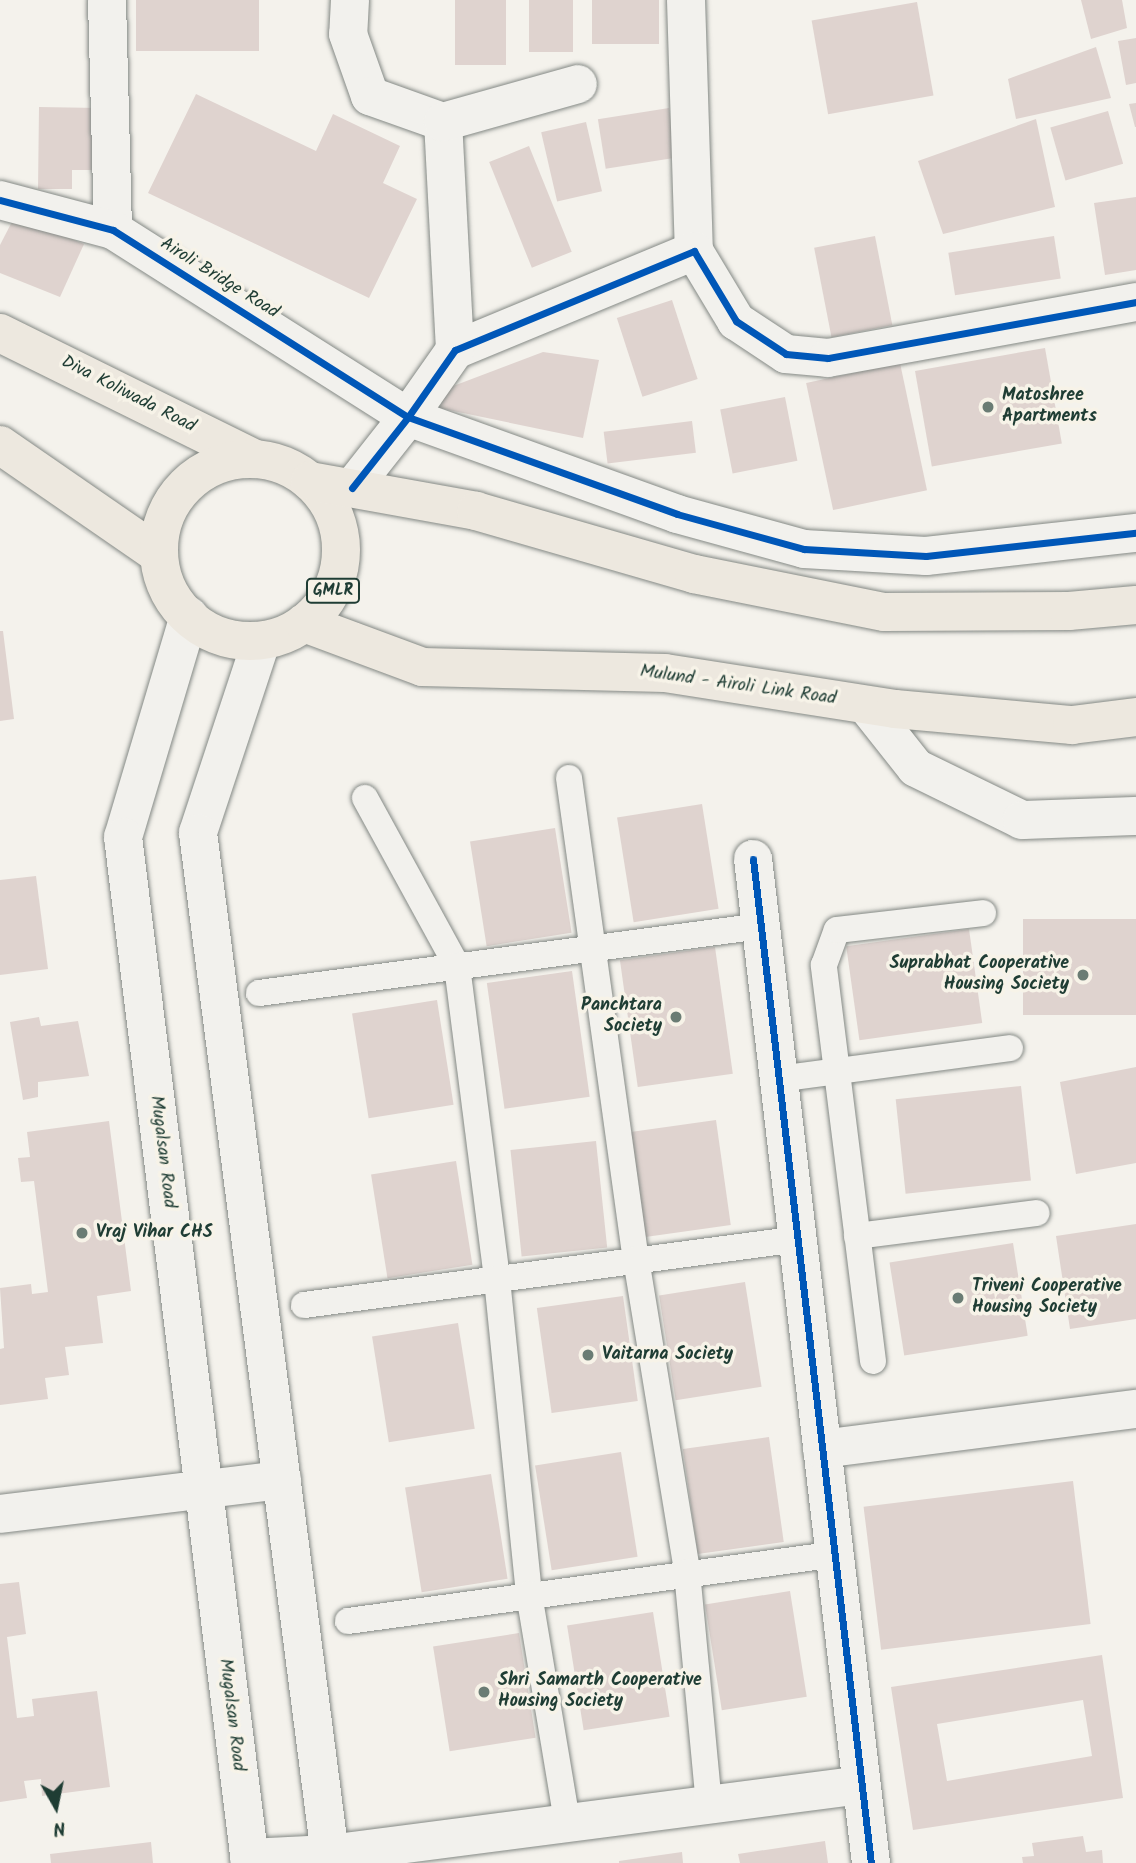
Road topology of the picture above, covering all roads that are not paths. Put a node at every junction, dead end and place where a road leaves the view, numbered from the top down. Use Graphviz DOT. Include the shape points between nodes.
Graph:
graph roads {
  1 [pos="107,0"];
  2 [pos="350,0"];
  3 [pos="686,0"];
  4 [pos="578,84"];
  5 [pos="443,122"];
  6 [pos="0,201"];
  7 [pos="113,230"];
  8 [pos="694,251"];
  9 [pos="1136,302"];
  10 [pos="0,332"];
  11 [pos="455,350"];
  12 [pos="408,417"];
  13 [pos="0,445"];
  14 [pos="255,459"];
  15 [pos="310,481"];
  16 [pos="352,488"];
  17 [pos="1136,533"];
  18 [pos="158,554"];
  19 [pos="1136,605"];
  20 [pos="189,616"];
  21 [pos="304,623"];
  22 [pos="261,642"];
  23 [pos="866,705"];
  24 [pos="1136,717"];
  25 [pos="569,778"];
  26 [pos="365,798"];
  27 [pos="1136,816"];
  28 [pos="753,859"];
  29 [pos="983,913"];
  30 [pos="761,926"];
  31 [pos="591,947"];
  32 [pos="457,966"];
  33 [pos="259,993"];
  34 [pos="1010,1048"];
  35 [pos="837,1071"];
  36 [pos="779,1079"];
  37 [pos="1037,1213"];
  38 [pos="857,1236"];
  39 [pos="798,1239"];
  40 [pos="636,1259"];
  41 [pos="497,1279"];
  42 [pos="304,1305"];
  43 [pos="873,1361"];
  44 [pos="1136,1409"];
  45 [pos="822,1449"];
  46 [pos="282,1480"];
  47 [pos="203,1489"];
  48 [pos="0,1514"];
  49 [pos="835,1553"];
  50 [pos="687,1573"];
  51 [pos="529,1594"];
  52 [pos="348,1621"];
  53 [pos="862,1785"];
  54 [pos="709,1803"];
  55 [pos="567,1821"];
  56 [pos="330,1858"];
  57 [pos="249,1861"];
  58 [pos="871,1863"];
  1 -- 7 [label="street"];
  2 -- 5 [label="street" via="348,34 370,96"];
  3 -- 8 [label="street"];
  4 -- 5 [label="street"];
  5 -- 11 [label="street"];
  6 -- 7 [label="street, Airoli Bridge Road"];
  7 -- 12 [label="street, Airoli Bridge Road"];
  8 -- 9 [label="street" via="736,321 786,354 828,358"];
  8 -- 11 [label="street"];
  10 -- 14 [label="main road, Diva Koliwada Road"];
  11 -- 12 [label="street"];
  12 -- 16 [label="street"];
  12 -- 17 [label="street, Airoli Bridge Road" via="677,514 804,550 926,556"];
  13 -- 18 [label="main road"];
  14 -- 15 [label="main road, GMLR" via="284,465"];
  14 -- 18 [label="main road, GMLR" via="225,462 197,475 175,496 162,524"];
  15 -- 16 [label="main road"];
  15 -- 21 [label="main road, GMLR" via="329,504 340,531 341,562 333,590 316,615"];
  16 -- 19 [label="main road" via="476,511 694,574 884,612 1069,611"];
  18 -- 20 [label="main road, GMLR" via="172,597"];
  20 -- 22 [label="main road, GMLR" via="202,629 231,640"];
  20 -- 47 [label="street, Mugalsan Road" via="123,836"];
  21 -- 22 [label="main road, GMLR"];
  21 -- 23 [label="main road, Mulund - Airoli Link Road" via="422,667 665,673"];
  22 -- 46 [label="street" via="198,833"];
  23 -- 24 [label="main road, Mulund - Airoli Link Road" via="1072,725"];
  23 -- 27 [label="street" via="916,768 1022,820"];
  25 -- 31 [label="lane"];
  26 -- 32 [label="lane"];
  28 -- 30 [label="street"];
  29 -- 35 [label="lane" via="837,930 824,965"];
  30 -- 31 [label="lane"];
  30 -- 36 [label="street"];
  31 -- 32 [label="lane"];
  31 -- 40 [label="lane"];
  32 -- 33 [label="lane"];
  32 -- 41 [label="lane"];
  34 -- 35 [label="lane"];
  35 -- 36 [label="lane"];
  35 -- 38 [label="lane"];
  36 -- 39 [label="street"];
  37 -- 38 [label="lane"];
  38 -- 43 [label="lane"];
  39 -- 40 [label="lane"];
  39 -- 45 [label="street"];
  40 -- 41 [label="lane"];
  40 -- 50 [label="lane"];
  41 -- 42 [label="lane"];
  41 -- 51 [label="lane"];
  44 -- 45 [label="street"];
  45 -- 49 [label="street"];
  46 -- 47 [label="street"];
  46 -- 56 [label="street"];
  47 -- 48 [label="street"];
  47 -- 57 [label="street, Mugalsan Road"];
  49 -- 50 [label="lane"];
  49 -- 53 [label="street"];
  50 -- 51 [label="lane"];
  50 -- 54 [label="lane"];
  51 -- 52 [label="lane"];
  51 -- 55 [label="lane"];
  53 -- 54 [label="street"];
  53 -- 58 [label="street"];
  54 -- 55 [label="street"];
  55 -- 56 [label="street"];
  56 -- 57 [label="street"];
}
